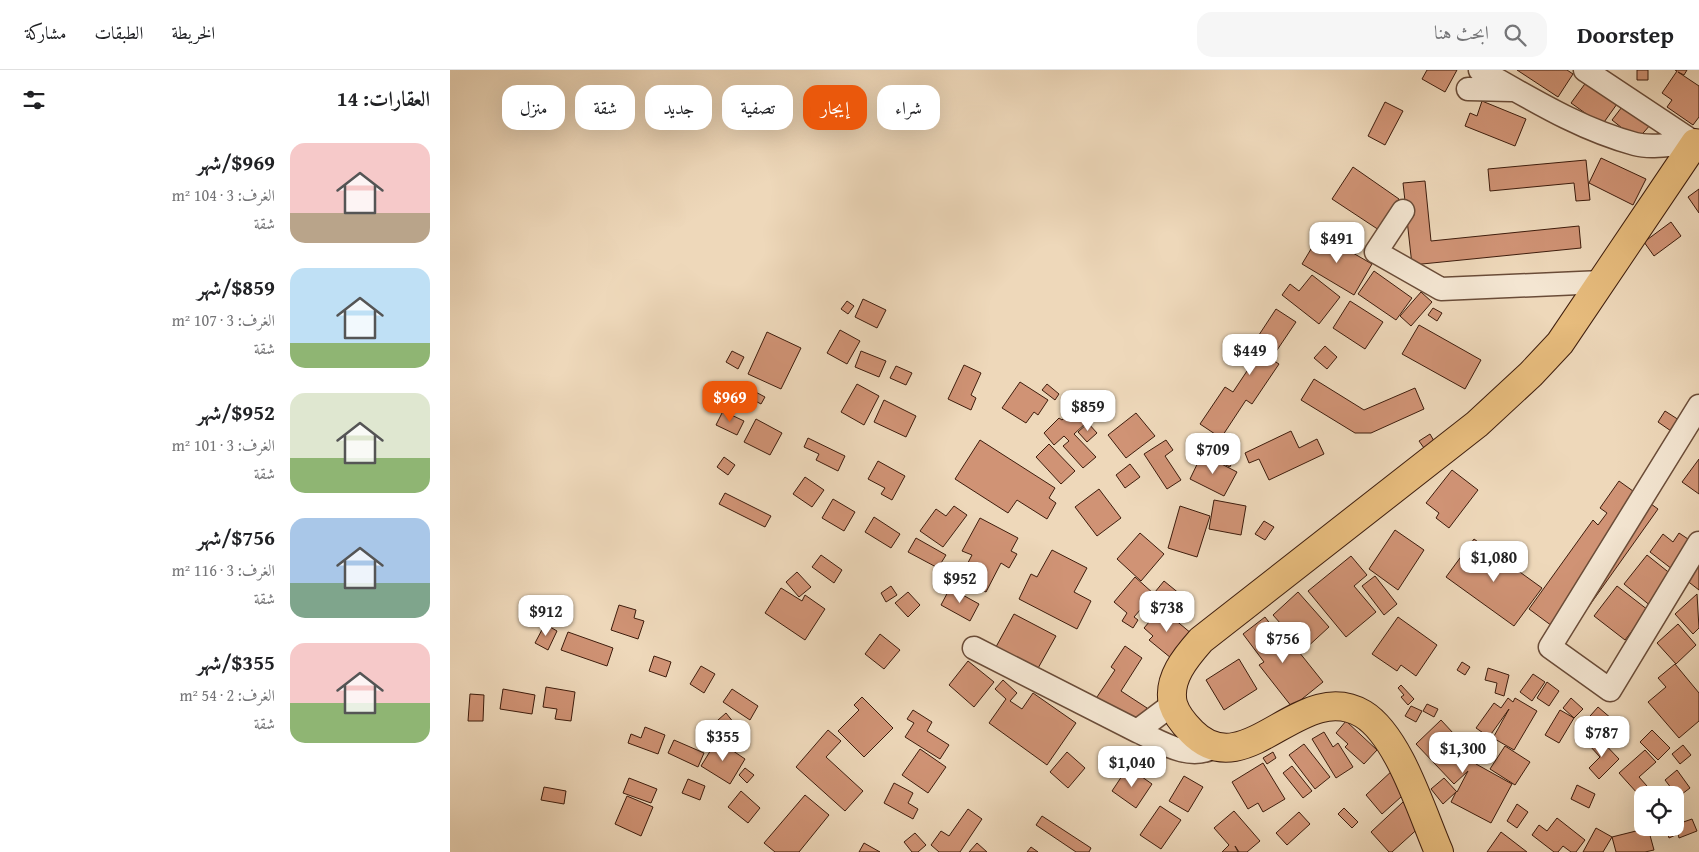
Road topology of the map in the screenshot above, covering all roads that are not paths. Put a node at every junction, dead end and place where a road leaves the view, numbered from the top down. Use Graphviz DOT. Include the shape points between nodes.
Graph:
graph roads {
  1 [pos="1480,70"];
  2 [pos="1585,70"];
  3 [pos="1468,89"];
  4 [pos="1514,90"];
  5 [pos="1698,141"];
  6 [pos="1403,211"];
  7 [pos="1602,282"];
  8 [pos="1699,406"];
  9 [pos="1699,543"];
  10 [pos="974,648"];
  11 [pos="1173,704"];
  12 [pos="1137,732"];
  13 [pos="1214,747"];
  14 [pos="1439,852"];
  1 -- 4 [label="street"];
  2 -- 5 [label="street"];
  3 -- 4 [label="street"];
  4 -- 5 [label="street" via="1582,125 1636,144"];
  5 -- 7 [label="main road"];
  6 -- 7 [label="street" via="1376,252 1441,289"];
  7 -- 11 [label="main road" via="1560,343 1477,424 1201,640 1176,674"];
  8 -- 9 [label="street" via="1550,647 1610,690"];
  10 -- 12 [label="street"];
  11 -- 12 [label="street"];
  11 -- 13 [label="main road" via="1189,729"];
  12 -- 13 [label="street" via="1181,751 1205,752"];
  13 -- 14 [label="main road" via="1229,748 1256,741 1316,708 1334,706 1362,714 1382,732 1394,750"];
}
